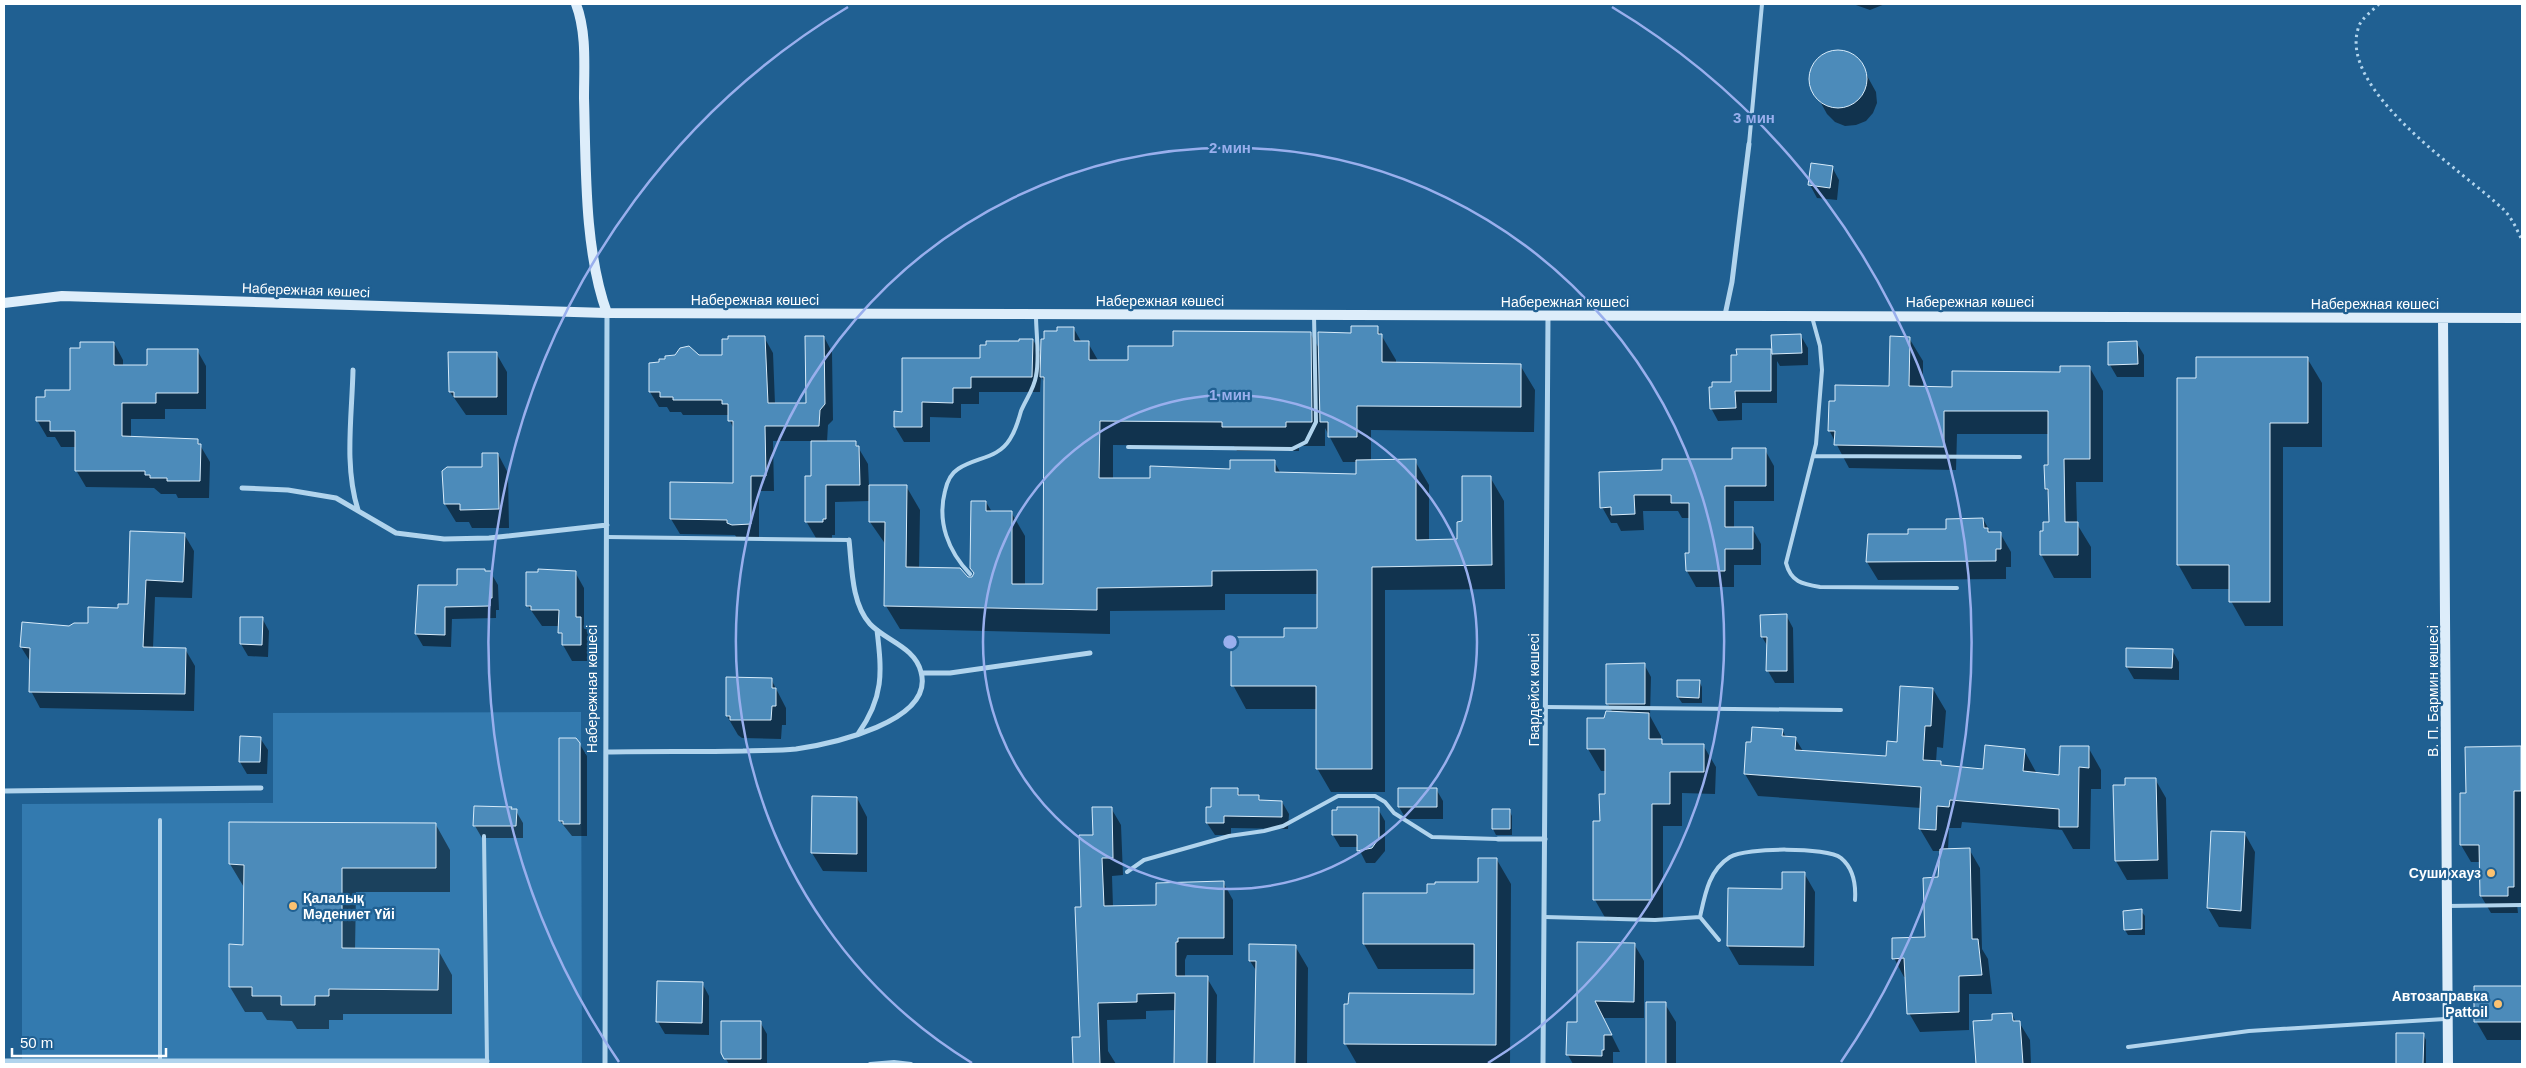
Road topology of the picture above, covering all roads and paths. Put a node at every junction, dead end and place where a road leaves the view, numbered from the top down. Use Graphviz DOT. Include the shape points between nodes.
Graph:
graph roads {
  1 [pos="576,4"];
  2 [pos="1762,4"];
  3 [pos="2379,4"];
  4 [pos="1749,144"];
  5 [pos="2522,240"];
  6 [pos="4,303"];
  7 [pos="607,313"];
  8 [pos="1036,315"];
  9 [pos="1314,315"];
  10 [pos="1726,315"];
  11 [pos="1811,315"];
  12 [pos="1548,316"];
  13 [pos="2443,318"];
  14 [pos="2522,318"];
  15 [pos="353,370"];
  16 [pos="1128,448"];
  17 [pos="1813,456"];
  18 [pos="2020,457"];
  19 [pos="242,488"];
  20 [pos="358,511"];
  21 [pos="607,525"];
  22 [pos="607,537"];
  23 [pos="849,540"];
  24 [pos="970,574"];
  25 [pos="1957,588"];
  26 [pos="877,630"];
  27 [pos="1090,653"];
  28 [pos="922,673"];
  29 [pos="1546,707"];
  30 [pos="1840,710"];
  31 [pos="858,734"];
  32 [pos="606,752"];
  33 [pos="261,788"];
  34 [pos="4,791"];
  35 [pos="160,820"];
  36 [pos="484,836"];
  37 [pos="1498,838"];
  38 [pos="1545,839"];
  39 [pos="1127,872"];
  40 [pos="1855,900"];
  41 [pos="2522,905"];
  42 [pos="2448,906"];
  43 [pos="1545,917"];
  44 [pos="1700,917"];
  45 [pos="1719,940"];
  46 [pos="2448,1019"];
  47 [pos="2128,1047"];
  48 [pos="4,1061"];
  49 [pos="160,1062"];
  50 [pos="487,1062"];
  51 [pos="605,1064"];
  52 [pos="870,1064"];
  53 [pos="911,1064"];
  54 [pos="1544,1064"];
  55 [pos="2448,1064"];
  1 -- 7 [label="street" via="584,48 588,206 599,290"];
  2 -- 4 [label="lane"];
  3 -- 5 [label="path" via="2359,26 2356,50 2374,93 2428,148 2506,211"];
  4 -- 10 [label="street"];
  6 -- 7 [label="street, Набережная көшесі" via="62,296"];
  7 -- 8 [label="street, Набережная көшесі"];
  7 -- 21 [label="street, Набережная көшесі"];
  8 -- 9 [label="street, Набережная көшесі"];
  8 -- 24 [label="lane" via="1036,376 1018,426 996,454 958,469 950,476 945,489 942,520 947,540"];
  9 -- 12 [label="street, Набережная көшесі"];
  9 -- 16 [label="lane" via="1316,422 1306,442 1292,449"];
  10 -- 11 [label="street, Набережная көшесі"];
  10 -- 12 [label="street, Набережная көшесі"];
  11 -- 13 [label="street, Набережная көшесі"];
  11 -- 17 [label="lane" via="1820,346 1822,370"];
  12 -- 29 [label="street, Гвардейск көшесі"];
  13 -- 14 [label="street, Набережная көшесі"];
  13 -- 42 [label="street, В. П. Бармин көшесі"];
  15 -- 20 [label="street" via="350,471"];
  17 -- 18 [label="lane"];
  17 -- 25 [label="lane" via="1786,563 1788,572 1798,583 1820,587"];
  19 -- 20 [label="street" via="315,493 336,498"];
  20 -- 21 [label="street" via="396,533 444,539 489,538"];
  21 -- 22 [label="street, Набережная көшесі"];
  22 -- 23 [label="lane"];
  22 -- 32 [label="street, Набережная көшесі"];
  23 -- 26 [label="street" via="855,591 862,611"];
  26 -- 28 [label="street" via="906,650 917,661"];
  26 -- 31 [label="street" via="881,664 879,695"];
  27 -- 28 [label="street" via="950,673"];
  28 -- 31 [label="street" via="923,689 918,700 890,722"];
  29 -- 30 [label="lane"];
  29 -- 38 [label="street, Гвардейск көшесі"];
  31 -- 32 [label="street" via="794,749"];
  32 -- 51 [label="street, Набережная көшесі"];
  33 -- 34 [label="street"];
  35 -- 49 [label="lane"];
  36 -- 50 [label="lane"];
  37 -- 38 [label="street"];
  37 -- 39 [label="lane" via="1432,838 1394,814 1385,802 1375,796 1338,796 1283,826 1229,836 1144,860"];
  38 -- 43 [label="street, Гвардейск көшесі"];
  40 -- 44 [label="lane" via="1856,884 1848,867 1834,854 1779,850 1752,852 1732,856 1715,871 1708,884"];
  41 -- 42 [label="lane"];
  42 -- 46 [label="street, В. П. Бармин көшесі"];
  43 -- 44 [label="lane" via="1655,920"];
  43 -- 54 [label="street, Гвардейск көшесі"];
  44 -- 45 [label="lane"];
  46 -- 47 [label="lane" via="2249,1031"];
  46 -- 55 [label="street, В. П. Бармин көшесі"];
  48 -- 49 [label="street"];
  49 -- 50 [label="street"];
  52 -- 53 [label="lane"];
}
